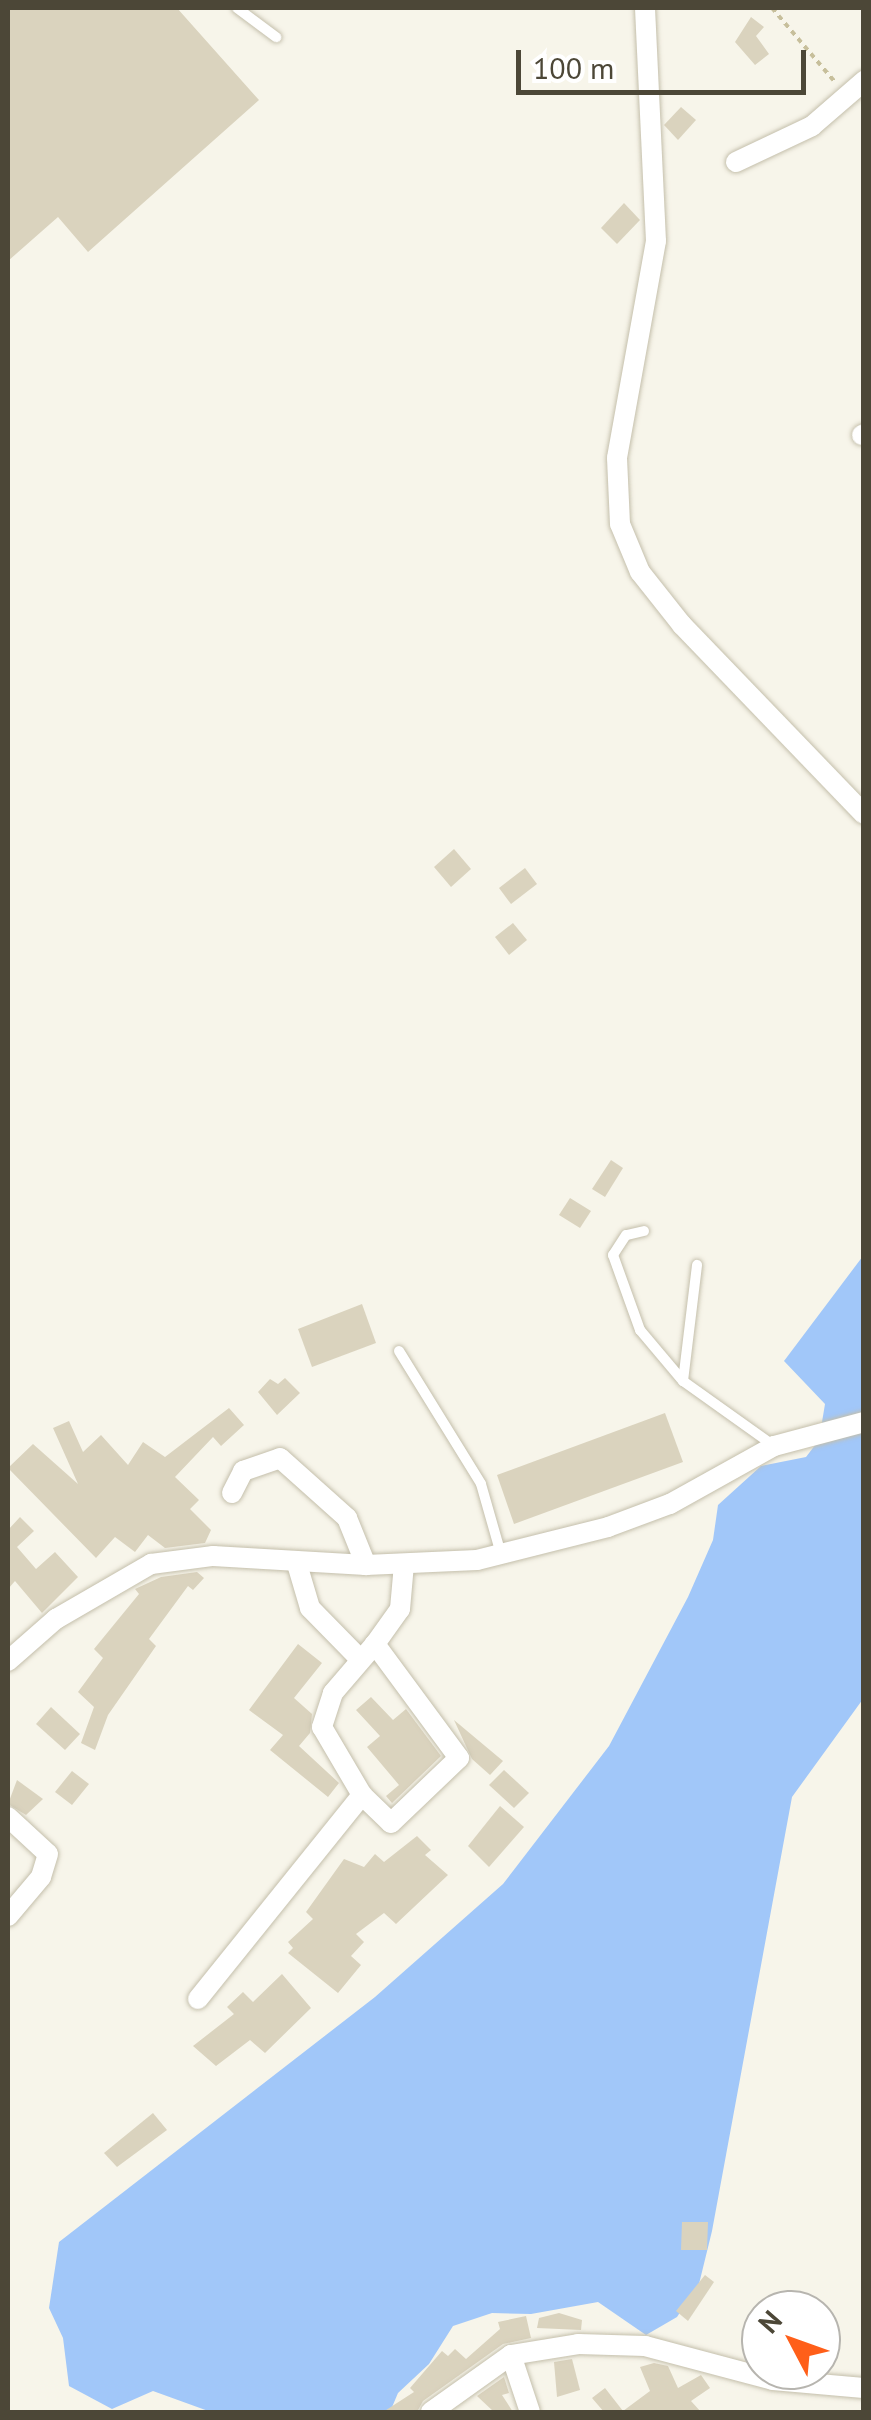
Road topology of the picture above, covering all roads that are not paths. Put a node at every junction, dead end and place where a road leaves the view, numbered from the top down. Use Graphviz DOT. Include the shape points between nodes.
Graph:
graph roads {
  1 [pos="237,8"];
  2 [pos="645,8"];
  3 [pos="276,37"];
  4 [pos="857,88"];
  5 [pos="736,162"];
  6 [pos="864,814"];
  7 [pos="644,1230"];
  8 [pos="697,1266"];
  9 [pos="399,1351"];
  10 [pos="682,1381"];
  11 [pos="864,1422"];
  12 [pos="774,1446"];
  13 [pos="232,1493"];
  14 [pos="501,1556"];
  15 [pos="297,1564"];
  16 [pos="404,1564"];
  17 [pos="366,1565"];
  18 [pos="368,1652"];
  19 [pos="8,1661"];
  20 [pos="362,1795"];
  21 [pos="8,1817"];
  22 [pos="8,1916"];
  23 [pos="198,1999"];
  24 [pos="512,2355"];
  25 [pos="864,2388"];
  26 [pos="432,2412"];
  27 [pos="530,2412"];
  1 -- 3 [label="lane"];
  2 -- 6 [label="street" via="656,241 618,458 620,524 640,572 682,625"];
  4 -- 5 [label="street" via="812,126"];
  7 -- 10 [label="lane" via="620,1241 615,1272 640,1330"];
  8 -- 10 [label="lane"];
  9 -- 14 [label="lane" via="481,1484"];
  10 -- 12 [label="lane"];
  11 -- 12 [label="street"];
  12 -- 14 [label="street" via="670,1504"];
  13 -- 17 [label="street" via="244,1471 280,1458 347,1518"];
  14 -- 16 [label="street"];
  15 -- 17 [label="street"];
  15 -- 18 [label="street" via="310,1608"];
  15 -- 19 [label="street" via="213,1556 151,1564 56,1619"];
  16 -- 17 [label="street"];
  16 -- 18 [label="street" via="400,1609"];
  18 -- 20 [label="street" via="326,1704 322,1727"];
  18 -- 20 [label="street" via="460,1758 398,1821 386,1821"];
  20 -- 23 [label="street"];
  21 -- 22 [label="street" via="48,1854 40,1877"];
  24 -- 25 [label="street" via="620,2343 773,2380"];
  24 -- 26 [label="street"];
  24 -- 27 [label="street"];
}
